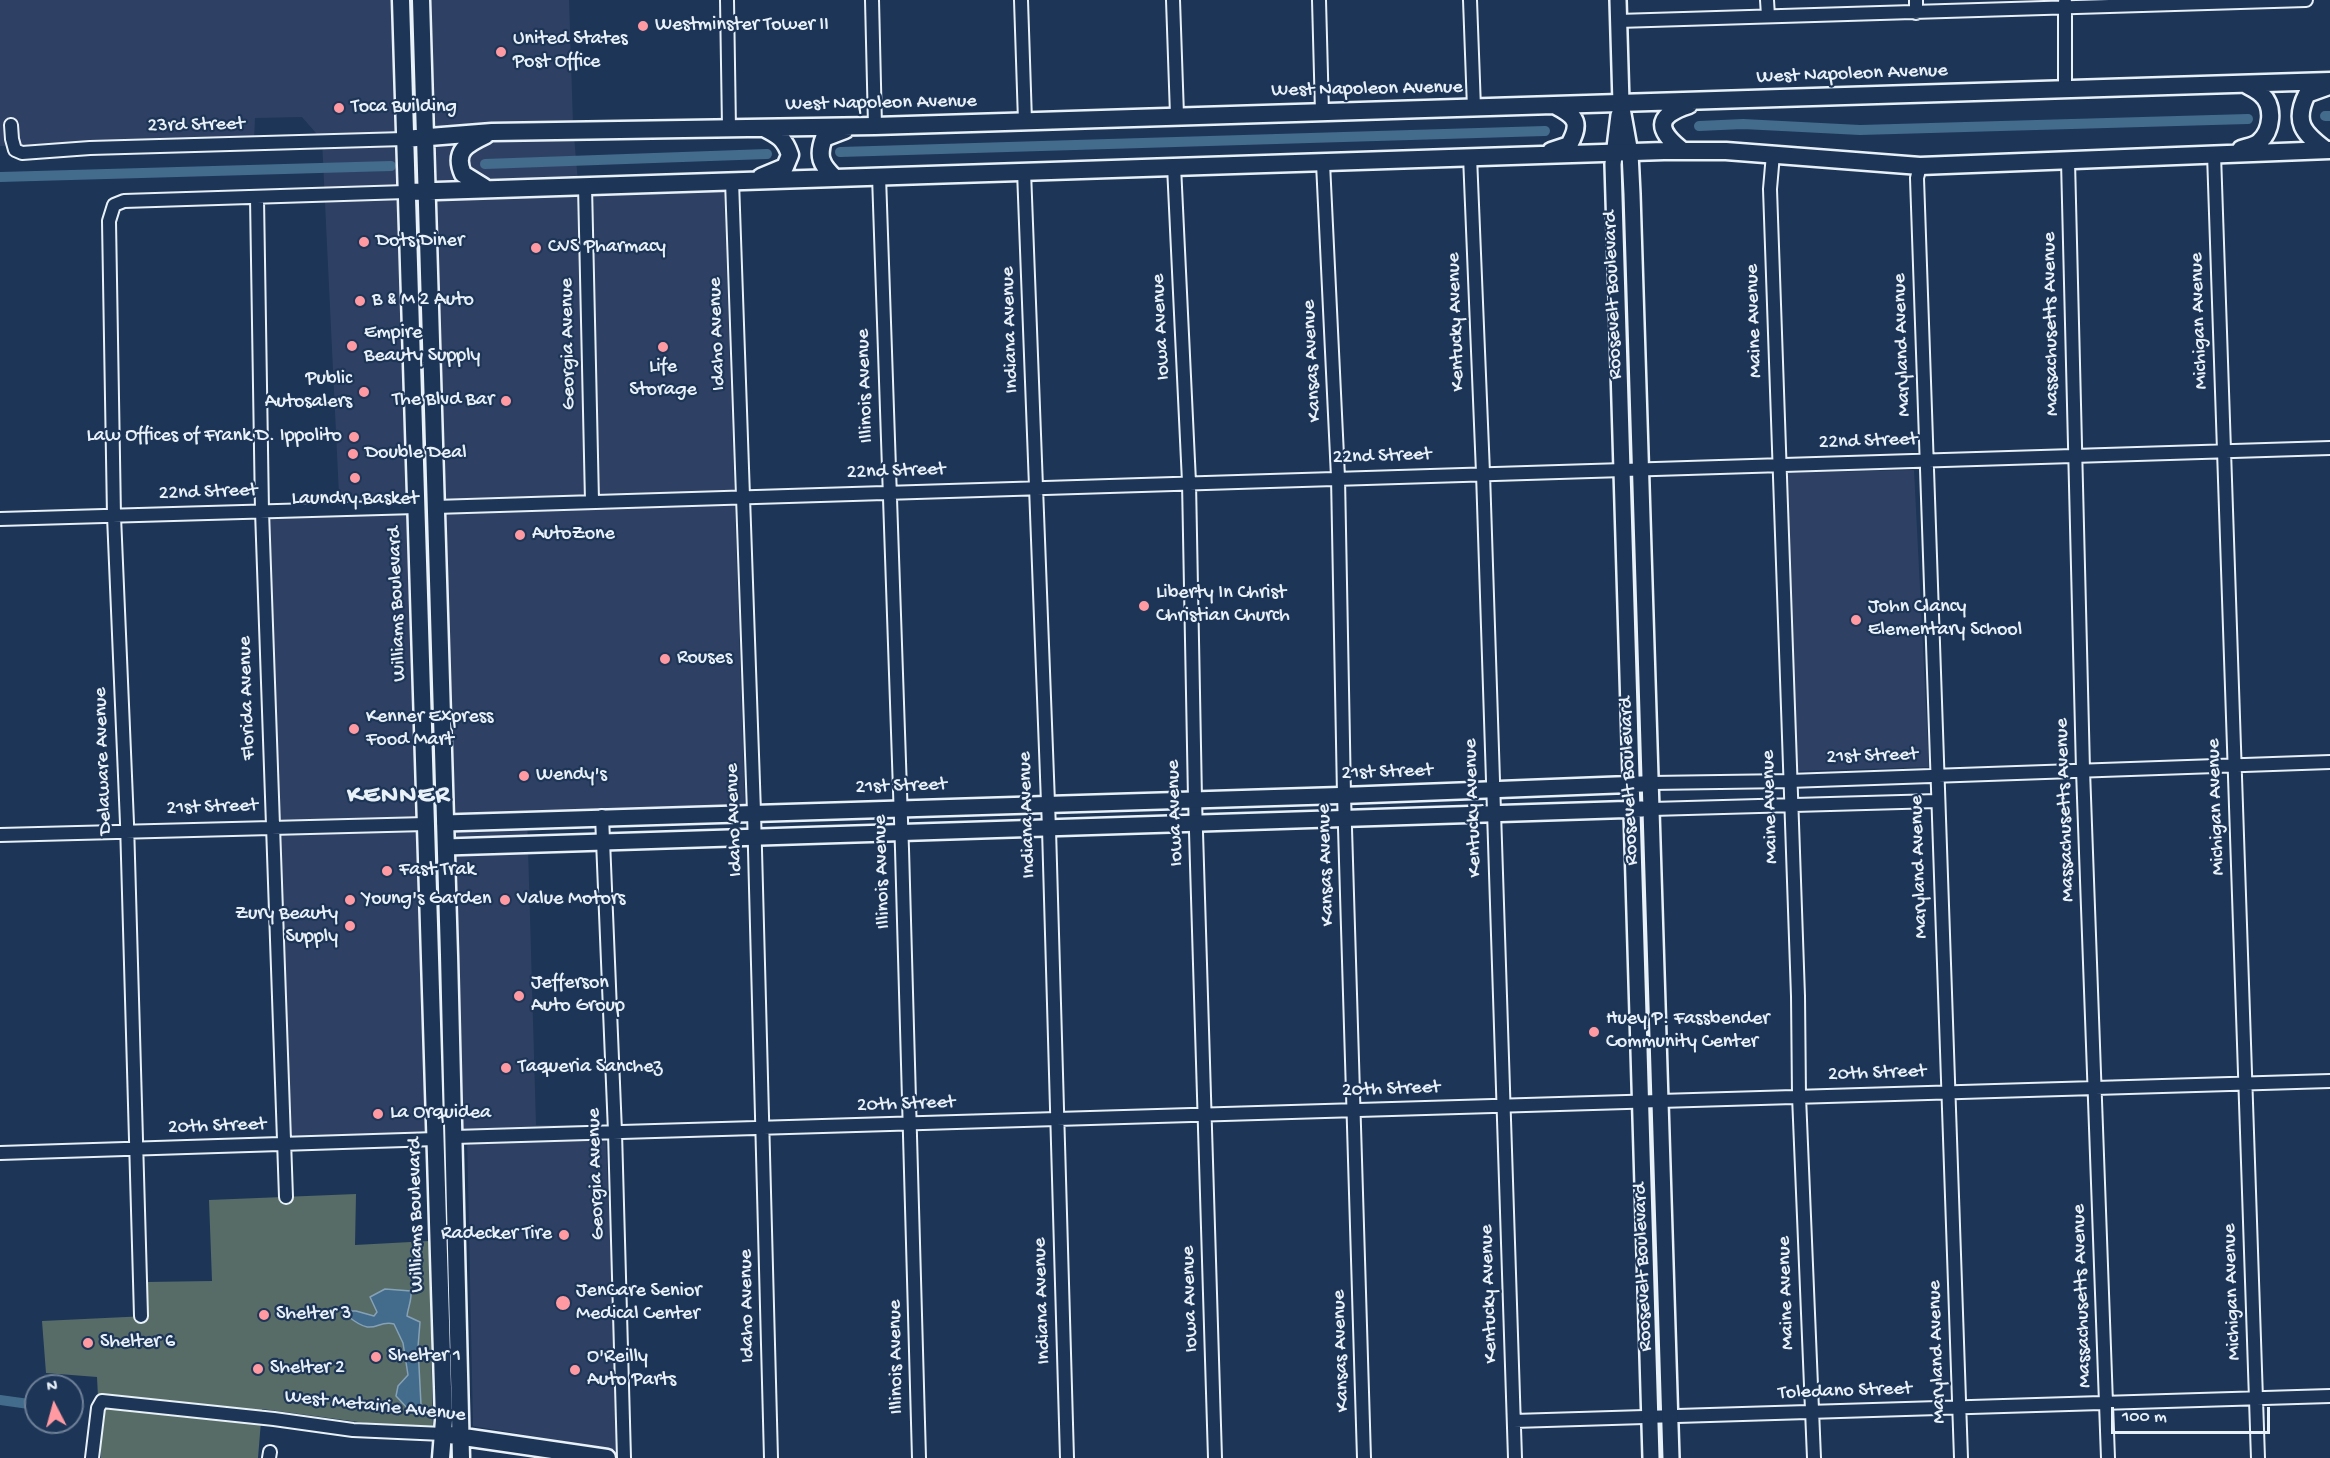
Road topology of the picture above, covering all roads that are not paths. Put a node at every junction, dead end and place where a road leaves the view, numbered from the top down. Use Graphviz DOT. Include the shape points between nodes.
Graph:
graph roads {
  1 [pos="401,0"];
  2 [pos="421,0"];
  3 [pos="727,0"];
  4 [pos="872,0"];
  5 [pos="1022,0"];
  6 [pos="1173,0"];
  7 [pos="1319,0"];
  8 [pos="1470,0"];
  9 [pos="1618,0"];
  10 [pos="1767,0"];
  11 [pos="2306,0"];
  12 [pos="2214,1"];
  13 [pos="2065,4"];
  14 [pos="1916,6"];
  15 [pos="1768,16"];
  16 [pos="1618,21"];
  17 [pos="2330,83"];
  18 [pos="2245,84"];
  19 [pos="2065,91"];
  20 [pos="1701,101"];
  21 [pos="1621,104"];
  22 [pos="1556,106"];
  23 [pos="1474,108"];
  24 [pos="1322,112"];
  25 [pos="1177,116"];
  26 [pos="1025,121"];
  27 [pos="11,125"];
  28 [pos="854,126"];
  29 [pos="875,126"];
  30 [pos="729,128"];
  31 [pos="764,128"];
  32 [pos="492,132"];
  33 [pos="424,137"];
  34 [pos="404,138"];
  35 [pos="2328,150"];
  36 [pos="1683,151"];
  37 [pos="1613,153"];
  38 [pos="1630,153"];
  39 [pos="1773,154"];
  40 [pos="2222,154"];
  41 [pos="1539,155"];
  42 [pos="1470,156"];
  43 [pos="2068,161"];
  44 [pos="1323,163"];
  45 [pos="1174,166"];
  46 [pos="1920,166"];
  47 [pos="1024,171"];
  48 [pos="879,176"];
  49 [pos="835,178"];
  50 [pos="752,180"];
  51 [pos="732,181"];
  52 [pos="585,186"];
  53 [pos="488,189"];
  54 [pos="426,191"];
  55 [pos="405,192"];
  56 [pos="258,198"];
  57 [pos="2330,448"];
  58 [pos="2223,452"];
  59 [pos="2075,456"];
  60 [pos="1927,460"];
  61 [pos="1780,464"];
  62 [pos="1621,469"];
  63 [pos="1641,469"];
  64 [pos="1483,473"];
  65 [pos="1338,477"];
  66 [pos="1189,482"];
  67 [pos="1037,487"];
  68 [pos="890,492"];
  69 [pos="742,497"];
  70 [pos="592,501"];
  71 [pos="416,507"];
  72 [pos="435,507"];
  73 [pos="262,511"];
  74 [pos="114,516"];
  75 [pos="0,519"];
  76 [pos="436,540"];
  77 [pos="2330,762"];
  78 [pos="2235,765"];
  79 [pos="2084,770"];
  80 [pos="1936,776"];
  81 [pos="1789,781"];
  82 [pos="1651,783"];
  83 [pos="1632,784"];
  84 [pos="425,786"];
  85 [pos="1493,790"];
  86 [pos="1344,795"];
  87 [pos="1195,799"];
  88 [pos="1937,801"];
  89 [pos="1048,804"];
  90 [pos="1791,805"];
  91 [pos="900,808"];
  92 [pos="1633,809"];
  93 [pos="1652,809"];
  94 [pos="754,812"];
  95 [pos="1493,814"];
  96 [pos="602,816"];
  97 [pos="1346,819"];
  98 [pos="445,823"];
  99 [pos="426,824"];
  100 [pos="1196,825"];
  101 [pos="272,827"];
  102 [pos="1049,829"];
  103 [pos="127,831"];
  104 [pos="902,834"];
  105 [pos="0,835"];
  106 [pos="755,838"];
  107 [pos="604,842"];
  108 [pos="446,847"];
  109 [pos="2330,1080"];
  110 [pos="2245,1083"];
  111 [pos="2094,1089"];
  112 [pos="1948,1091"];
  113 [pos="1799,1096"];
  114 [pos="1661,1101"];
  115 [pos="1641,1102"];
  116 [pos="435,1103"];
  117 [pos="1502,1106"];
  118 [pos="1354,1111"];
  119 [pos="1204,1115"];
  120 [pos="1057,1120"];
  121 [pos="910,1124"];
  122 [pos="763,1128"];
  123 [pos="615,1132"];
  124 [pos="454,1137"];
  125 [pos="436,1139"];
  126 [pos="284,1144"];
  127 [pos="136,1149"];
  128 [pos="0,1153"];
  129 [pos="455,1190"];
  130 [pos="286,1197"];
  131 [pos="141,1316"];
  132 [pos="2330,1396"];
  133 [pos="2256,1399"];
  134 [pos="2106,1403"];
  135 [pos="1959,1408"];
  136 [pos="1812,1412"];
  137 [pos="1670,1416"];
  138 [pos="1649,1417"];
  139 [pos="1514,1421"];
  140 [pos="443,1434"];
  141 [pos="461,1436"];
  142 [pos="92,1456"];
  143 [pos="441,1458"];
  144 [pos="461,1458"];
  145 [pos="608,1458"];
  146 [pos="624,1458"];
  147 [pos="771,1458"];
  148 [pos="919,1458"];
  149 [pos="1067,1458"];
  150 [pos="1215,1458"];
  151 [pos="1364,1458"];
  152 [pos="1515,1458"];
  153 [pos="1651,1458"];
  154 [pos="1671,1458"];
  155 [pos="1814,1458"];
  156 [pos="1961,1458"];
  157 [pos="2108,1458"];
  158 [pos="2258,1458"];
  1 -- 34 [label="main road, Williams Boulevard"];
  2 -- 33 [label="main road, Williams Boulevard"];
  3 -- 30 [label="street"];
  4 -- 29 [label="street"];
  5 -- 26 [label="street"];
  6 -- 25 [label="street"];
  7 -- 24 [label="street"];
  8 -- 23 [label="street"];
  9 -- 16 [label="street, Roosevelt Boulevard"];
  10 -- 15 [label="street"];
  11 -- 12 [label="street"];
  12 -- 13 [label="street"];
  13 -- 14 [label="street"];
  13 -- 19 [label="street"];
  14 -- 15 [label="street"];
  15 -- 16 [label="street"];
  16 -- 21 [label="street, Roosevelt Boulevard"];
  17 -- 18 [label="main road, West Napoleon Avenue"];
  17 -- 35 [label="main road" via="2307,94 2300,108 2305,132"];
  18 -- 19 [label="main road, West Napoleon Avenue"];
  18 -- 40 [label="main road" via="2263,95 2269,107 2267,132 2258,143"];
  19 -- 20 [label="main road, West Napoleon Avenue"];
  20 -- 21 [label="main road, West Napoleon Avenue"];
  20 -- 36 [label="main road" via="1673,110 1664,121 1667,139"];
  21 -- 22 [label="main road, West Napoleon Avenue"];
  21 -- 37 [label="street, Roosevelt Boulevard"];
  21 -- 38 [label="street, Roosevelt Boulevard"];
  22 -- 23 [label="main road, West Napoleon Avenue"];
  22 -- 41 [label="main road" via="1569,113 1576,122 1576,131 1569,145"];
  23 -- 24 [label="main road, West Napoleon Avenue"];
  24 -- 25 [label="main road, West Napoleon Avenue"];
  25 -- 26 [label="main road, West Napoleon Avenue"];
  26 -- 29 [label="main road, West Napoleon Avenue"];
  27 -- 34 [label="street, 23rd Street" via="15,150 22,153"];
  28 -- 29 [label="main road, West Napoleon Avenue"];
  28 -- 31 [label="main road, West Napoleon Avenue"];
  28 -- 49 [label="main road" via="824,138 820,148 824,167"];
  30 -- 31 [label="main road, West Napoleon Avenue"];
  30 -- 32 [label="main road, West Napoleon Avenue"];
  31 -- 50 [label="main road" via="780,135 790,155 785,167"];
  32 -- 33 [label="main road, West Napoleon Avenue"];
  32 -- 53 [label="main road" via="468,144 459,159 463,174"];
  33 -- 34 [label="main road, West Napoleon Avenue"];
  33 -- 54 [label="main road, Williams Boulevard"];
  34 -- 55 [label="main road, Williams Boulevard"];
  35 -- 40 [label="main road"];
  36 -- 38 [label="main road"];
  36 -- 39 [label="main road"];
  37 -- 38 [label="main road"];
  37 -- 41 [label="main road"];
  37 -- 62 [label="street, Roosevelt Boulevard"];
  38 -- 63 [label="street, Roosevelt Boulevard"];
  39 -- 46 [label="main road"];
  39 -- 61 [label="street, Maine Avenue" via="1770,189"];
  40 -- 43 [label="main road"];
  40 -- 58 [label="street, Michigan Avenue"];
  41 -- 42 [label="main road"];
  42 -- 44 [label="main road"];
  42 -- 64 [label="street, Kentucky Avenue"];
  43 -- 46 [label="main road"];
  43 -- 59 [label="street, Massachusetts Avenue"];
  44 -- 45 [label="main road"];
  44 -- 65 [label="street, Kansas Avenue"];
  45 -- 47 [label="main road"];
  45 -- 66 [label="street, Iowa Avenue"];
  46 -- 60 [label="street, Maryland Avenue" via="1917,178"];
  47 -- 48 [label="main road"];
  47 -- 67 [label="street, Indiana Avenue"];
  48 -- 49 [label="main road"];
  48 -- 68 [label="street, Illinois Avenue"];
  49 -- 50 [label="main road"];
  50 -- 51 [label="main road"];
  51 -- 52 [label="main road"];
  51 -- 69 [label="street, Idaho Avenue"];
  52 -- 53 [label="main road"];
  52 -- 70 [label="street, Georgia Avenue"];
  53 -- 54 [label="main road"];
  54 -- 55 [label="main road"];
  54 -- 72 [label="main road, Williams Boulevard"];
  55 -- 56 [label="street"];
  55 -- 71 [label="main road, Williams Boulevard"];
  56 -- 73 [label="street, Florida Avenue"];
  56 -- 74 [label="street, Delaware Avenue" via="124,201 114,206 109,221"];
  57 -- 58 [label="street, 22nd Street"];
  58 -- 59 [label="street, 22nd Street"];
  58 -- 78 [label="street, Michigan Avenue"];
  59 -- 60 [label="street, 22nd Street"];
  59 -- 79 [label="street, Massachusetts Avenue"];
  60 -- 61 [label="street, 22nd Street"];
  60 -- 80 [label="street, Maryland Avenue"];
  61 -- 63 [label="street, 22nd Street"];
  61 -- 81 [label="street, Maine Avenue"];
  62 -- 63 [label="street, 22nd Street"];
  62 -- 64 [label="street, 22nd Street"];
  62 -- 83 [label="street, Roosevelt Boulevard"];
  63 -- 82 [label="street, Roosevelt Boulevard"];
  64 -- 65 [label="street, 22nd Street"];
  64 -- 85 [label="street, Kentucky Avenue"];
  65 -- 66 [label="street, 22nd Street"];
  65 -- 86 [label="street, Kansas Avenue"];
  66 -- 67 [label="street, 22nd Street"];
  66 -- 87 [label="street, Iowa Avenue"];
  67 -- 68 [label="street, 22nd Street"];
  67 -- 89 [label="street, Indiana Avenue"];
  68 -- 69 [label="street, 22nd Street"];
  68 -- 91 [label="street, Illinois Avenue"];
  69 -- 70 [label="street, 22nd Street"];
  69 -- 94 [label="street, Idaho Avenue"];
  70 -- 72 [label="street, 22nd Street"];
  71 -- 73 [label="street, 22nd Street"];
  71 -- 76 [label="main road" via="424,510 431,521"];
  71 -- 84 [label="main road, Williams Boulevard"];
  72 -- 76 [label="main road, Williams Boulevard"];
  73 -- 74 [label="street, 22nd Street"];
  73 -- 101 [label="street, Florida Avenue"];
  74 -- 75 [label="street, 22nd Street"];
  74 -- 103 [label="street, Delaware Avenue"];
  76 -- 98 [label="main road, Williams Boulevard"];
  77 -- 78 [label="street, 21st Street"];
  78 -- 79 [label="street, 21st Street"];
  78 -- 110 [label="street, Michigan Avenue"];
  79 -- 80 [label="street, 21st Street"];
  79 -- 111 [label="street, Massachusetts Avenue"];
  80 -- 81 [label="street, 21st Street"];
  80 -- 88 [label="street, Maryland Avenue"];
  81 -- 82 [label="street, 21st Street"];
  81 -- 90 [label="street, Maine Avenue"];
  82 -- 83 [label="street, 21st Street"];
  82 -- 93 [label="street, Roosevelt Boulevard"];
  83 -- 85 [label="street, 21st Street"];
  83 -- 92 [label="street, Roosevelt Boulevard"];
  84 -- 99 [label="main road, Williams Boulevard"];
  84 -- 108 [label="main road" via="431,799 437,841"];
  85 -- 86 [label="street, 21st Street"];
  85 -- 95 [label="street, Kentucky Avenue"];
  86 -- 87 [label="street, 21st Street"];
  86 -- 97 [label="street, Kansas Avenue"];
  87 -- 89 [label="street, 21st Street"];
  87 -- 100 [label="street, Iowa Avenue"];
  88 -- 90 [label="street"];
  88 -- 112 [label="street, Maryland Avenue"];
  89 -- 91 [label="street, 21st Street"];
  89 -- 102 [label="street, Indiana Avenue"];
  90 -- 93 [label="street"];
  90 -- 113 [label="street, Maine Avenue"];
  91 -- 94 [label="street, 21st Street"];
  91 -- 104 [label="street, Illinois Avenue"];
  92 -- 93 [label="street"];
  92 -- 95 [label="street"];
  92 -- 115 [label="street, Roosevelt Boulevard"];
  93 -- 114 [label="street, Roosevelt Boulevard"];
  94 -- 96 [label="street, 21st Street"];
  94 -- 106 [label="street, Idaho Avenue"];
  95 -- 97 [label="street"];
  95 -- 117 [label="street, Kentucky Avenue"];
  96 -- 98 [label="street, 21st Street"];
  96 -- 107 [label="street, Georgia Avenue"];
  97 -- 100 [label="street"];
  97 -- 118 [label="street, Kansas Avenue"];
  98 -- 108 [label="main road, Williams Boulevard"];
  99 -- 101 [label="street, 21st Street"];
  99 -- 116 [label="main road, Williams Boulevard"];
  100 -- 102 [label="street"];
  100 -- 119 [label="street, Iowa Avenue"];
  101 -- 103 [label="street, 21st Street"];
  101 -- 126 [label="street, Florida Avenue"];
  102 -- 104 [label="street"];
  102 -- 120 [label="street, Indiana Avenue"];
  103 -- 105 [label="street, 21st Street"];
  103 -- 127 [label="street, Delaware Avenue"];
  104 -- 106 [label="street"];
  104 -- 121 [label="street, Illinois Avenue"];
  106 -- 107 [label="street"];
  106 -- 122 [label="street, Idaho Avenue"];
  107 -- 108 [label="street"];
  107 -- 123 [label="street, Georgia Avenue"];
  108 -- 124 [label="main road, Williams Boulevard"];
  109 -- 110 [label="street, 20th Street"];
  110 -- 111 [label="street, 20th Street"];
  110 -- 133 [label="street, Michigan Avenue"];
  111 -- 112 [label="street, 20th Street"];
  111 -- 134 [label="street, Massachusetts Avenue"];
  112 -- 113 [label="street, 20th Street"];
  112 -- 135 [label="street, Maryland Avenue"];
  113 -- 114 [label="street, 20th Street"];
  113 -- 136 [label="street, Maine Avenue"];
  114 -- 115 [label="street, 20th Street"];
  114 -- 137 [label="street, Roosevelt Boulevard"];
  115 -- 117 [label="street, 20th Street"];
  115 -- 138 [label="street, Roosevelt Boulevard"];
  116 -- 124 [label="main road" via="443,1112 447,1133"];
  116 -- 125 [label="main road, Williams Boulevard"];
  117 -- 118 [label="street, 20th Street"];
  117 -- 139 [label="street, Kentucky Avenue"];
  118 -- 119 [label="street, 20th Street"];
  118 -- 151 [label="street, Kansas Avenue"];
  119 -- 120 [label="street, 20th Street"];
  119 -- 150 [label="street, Iowa Avenue"];
  120 -- 121 [label="street, 20th Street"];
  120 -- 149 [label="street, Indiana Avenue"];
  121 -- 122 [label="street, 20th Street"];
  121 -- 148 [label="street, Illinois Avenue"];
  122 -- 123 [label="street, 20th Street"];
  122 -- 147 [label="street, Idaho Avenue"];
  123 -- 124 [label="street, 20th Street"];
  123 -- 146 [label="street, Georgia Avenue"];
  124 -- 129 [label="main road, Williams Boulevard"];
  125 -- 126 [label="street, 20th Street"];
  125 -- 129 [label="main road" via="446,1156 447,1178"];
  125 -- 140 [label="main road, Williams Boulevard"];
  126 -- 127 [label="street, 20th Street"];
  126 -- 130 [label="street, Florida Avenue"];
  127 -- 128 [label="street, 20th Street"];
  127 -- 131 [label="street, Delaware Avenue"];
  129 -- 141 [label="main road, Williams Boulevard"];
  132 -- 133 [label="street, Toledano Street"];
  133 -- 134 [label="street, Toledano Street"];
  133 -- 158 [label="street, Michigan Avenue"];
  134 -- 135 [label="street, Toledano Street"];
  134 -- 157 [label="street, Massachusetts Avenue"];
  135 -- 136 [label="street, Toledano Street"];
  135 -- 156 [label="street, Maryland Avenue"];
  136 -- 137 [label="street, Toledano Street"];
  136 -- 155 [label="street, Maine Avenue"];
  137 -- 138 [label="street, Toledano Street"];
  137 -- 154 [label="street, Roosevelt Boulevard"];
  138 -- 139 [label="street, Toledano Street"];
  138 -- 153 [label="street, Roosevelt Boulevard"];
  139 -- 152 [label="street, Kentucky Avenue"];
  140 -- 141 [label="main road, West Metairie Avenue"];
  140 -- 142 [label="street, West Metairie Avenue" via="353,1430 102,1401"];
  140 -- 143 [label="main road, Williams Boulevard"];
  141 -- 144 [label="main road, Williams Boulevard"];
  141 -- 145 [label="main road, West Metairie Avenue"];
}
